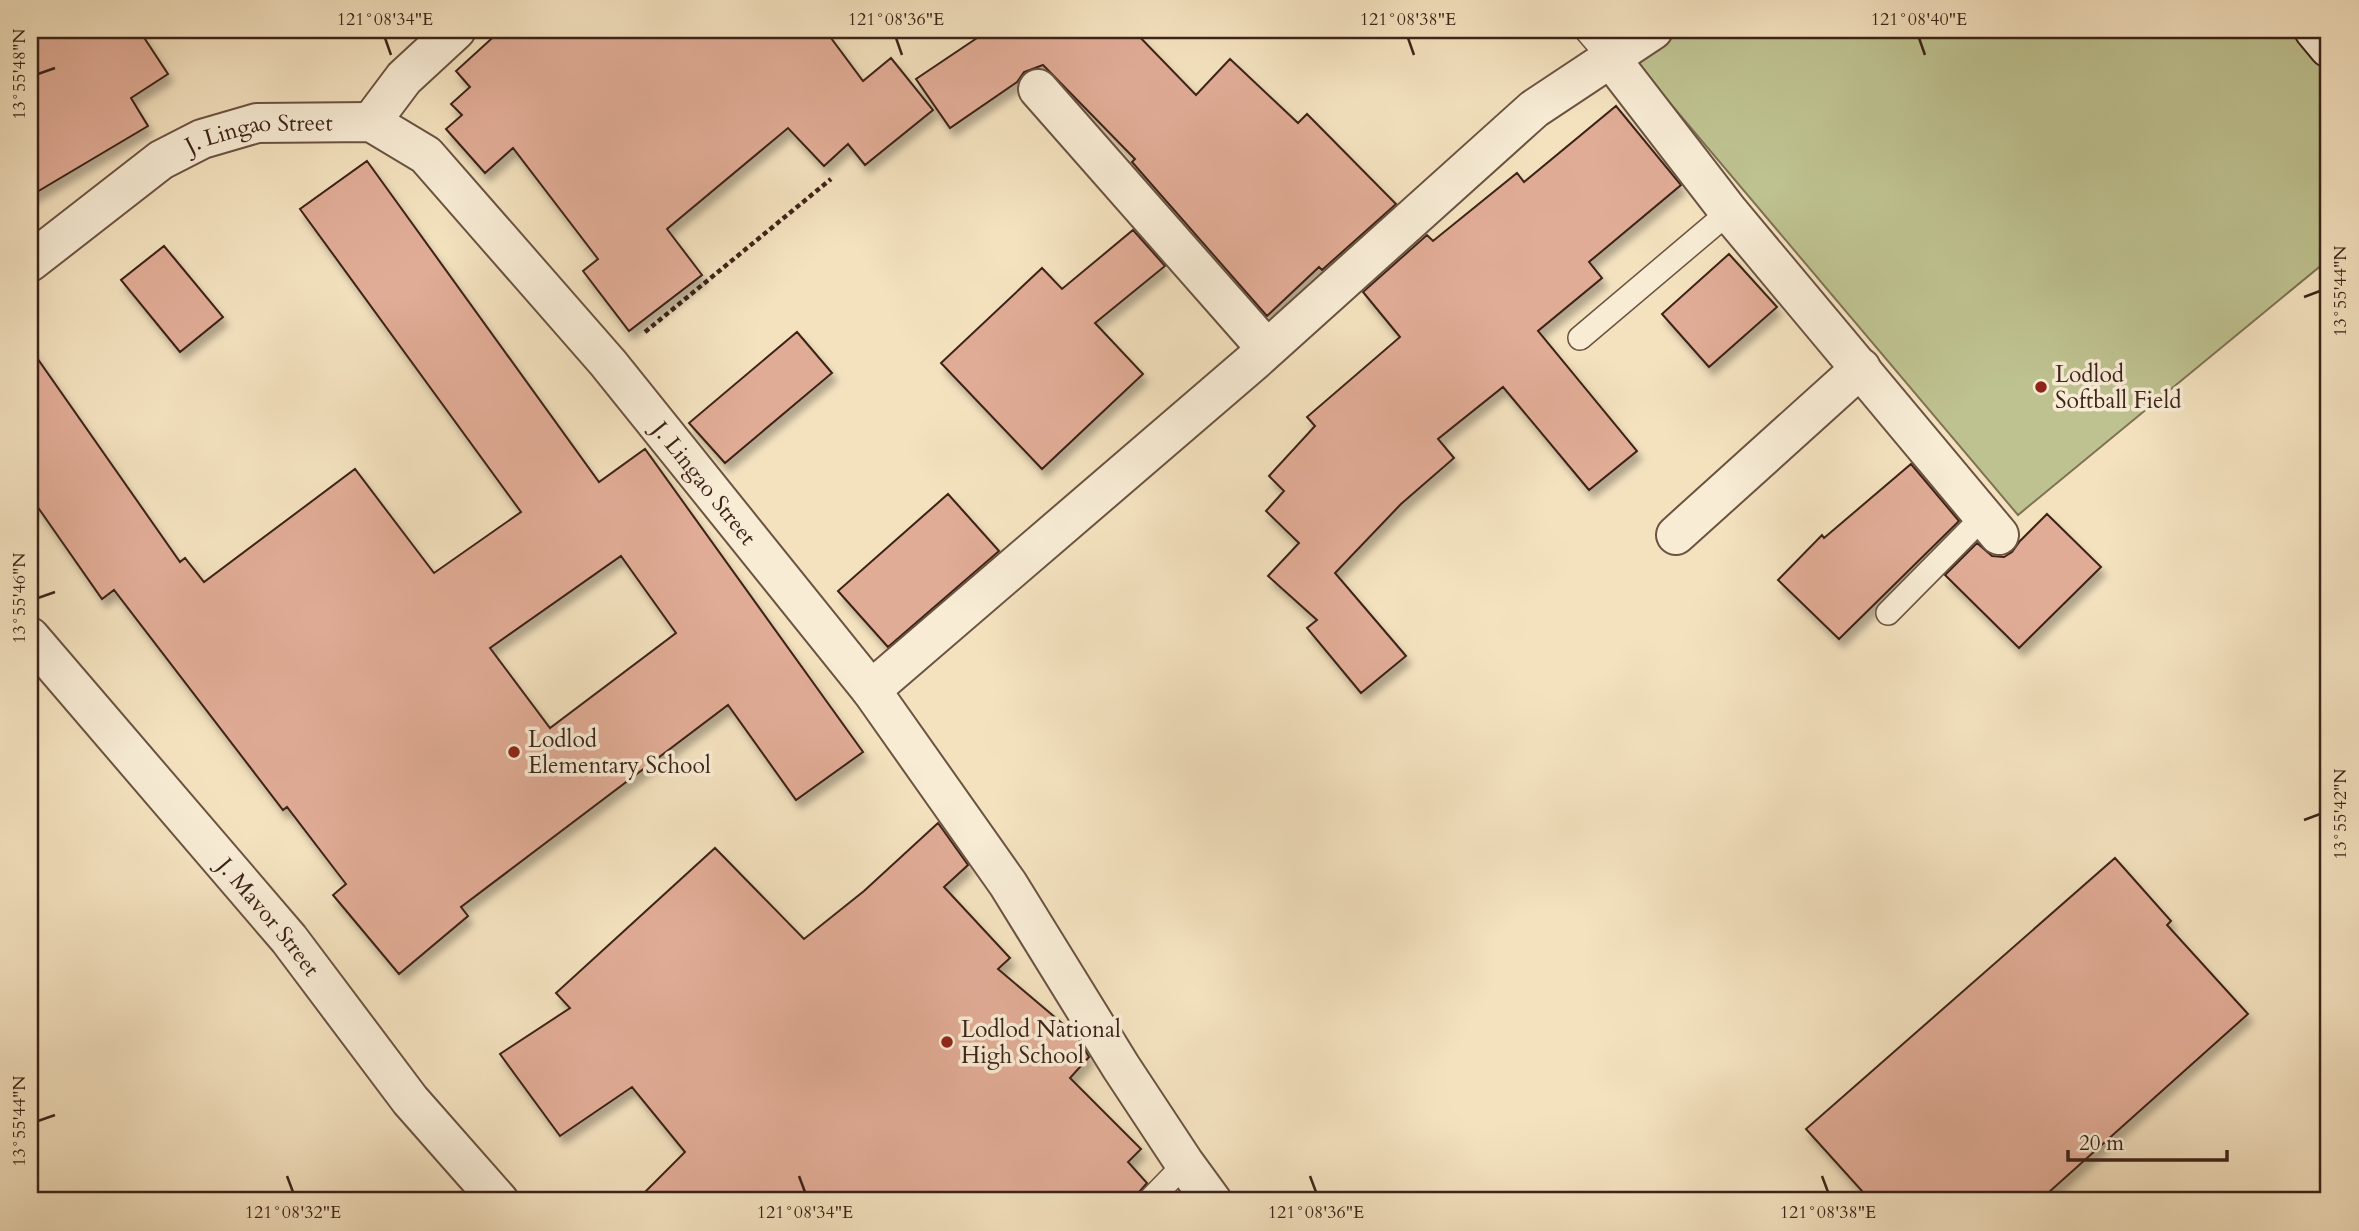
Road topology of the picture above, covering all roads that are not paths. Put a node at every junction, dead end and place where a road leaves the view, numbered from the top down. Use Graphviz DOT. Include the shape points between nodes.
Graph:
graph roads {
  1 [pos="456,30"];
  2 [pos="1586,30"];
  3 [pos="1653,30"];
  4 [pos="2314,30"];
  5 [pos="2329,48"];
  6 [pos="1611,59"];
  7 [pos="1038,89"];
  8 [pos="371,122"];
  9 [pos="1730,212"];
  10 [pos="30,262"];
  11 [pos="1580,338"];
  12 [pos="1265,348"];
  13 [pos="1861,368"];
  14 [pos="1991,525"];
  15 [pos="1676,535"];
  16 [pos="1888,613"];
  17 [pos="30,637"];
  18 [pos="871,690"];
  19 [pos="1185,1164"];
  20 [pos="499,1201"];
  21 [pos="1149,1201"];
  22 [pos="1212,1201"];
  1 -- 8 [label="street" via="404,78"];
  2 -- 6 [label="lane"];
  3 -- 6 [label="street"];
  4 -- 5 [label="street"];
  6 -- 9 [label="street"];
  6 -- 12 [label="street" via="1534,108"];
  7 -- 12 [label="street"];
  8 -- 10 [label="street, J. Lingao Street" via="257,123 202,139 161,160"];
  8 -- 18 [label="street, J. Lingao Street" via="426,155 608,363"];
  9 -- 11 [label="lane"];
  9 -- 13 [label="street"];
  12 -- 18 [label="street"];
  13 -- 14 [label="street"];
  13 -- 15 [label="street"];
  14 -- 16 [label="lane"];
  17 -- 20 [label="street, J. Mavor Street" via="289,939 410,1100"];
  18 -- 19 [label="street, J. Lingao Street" via="1008,884"];
  19 -- 21 [label="lane"];
  19 -- 22 [label="street, J. Lingao Street"];
}
